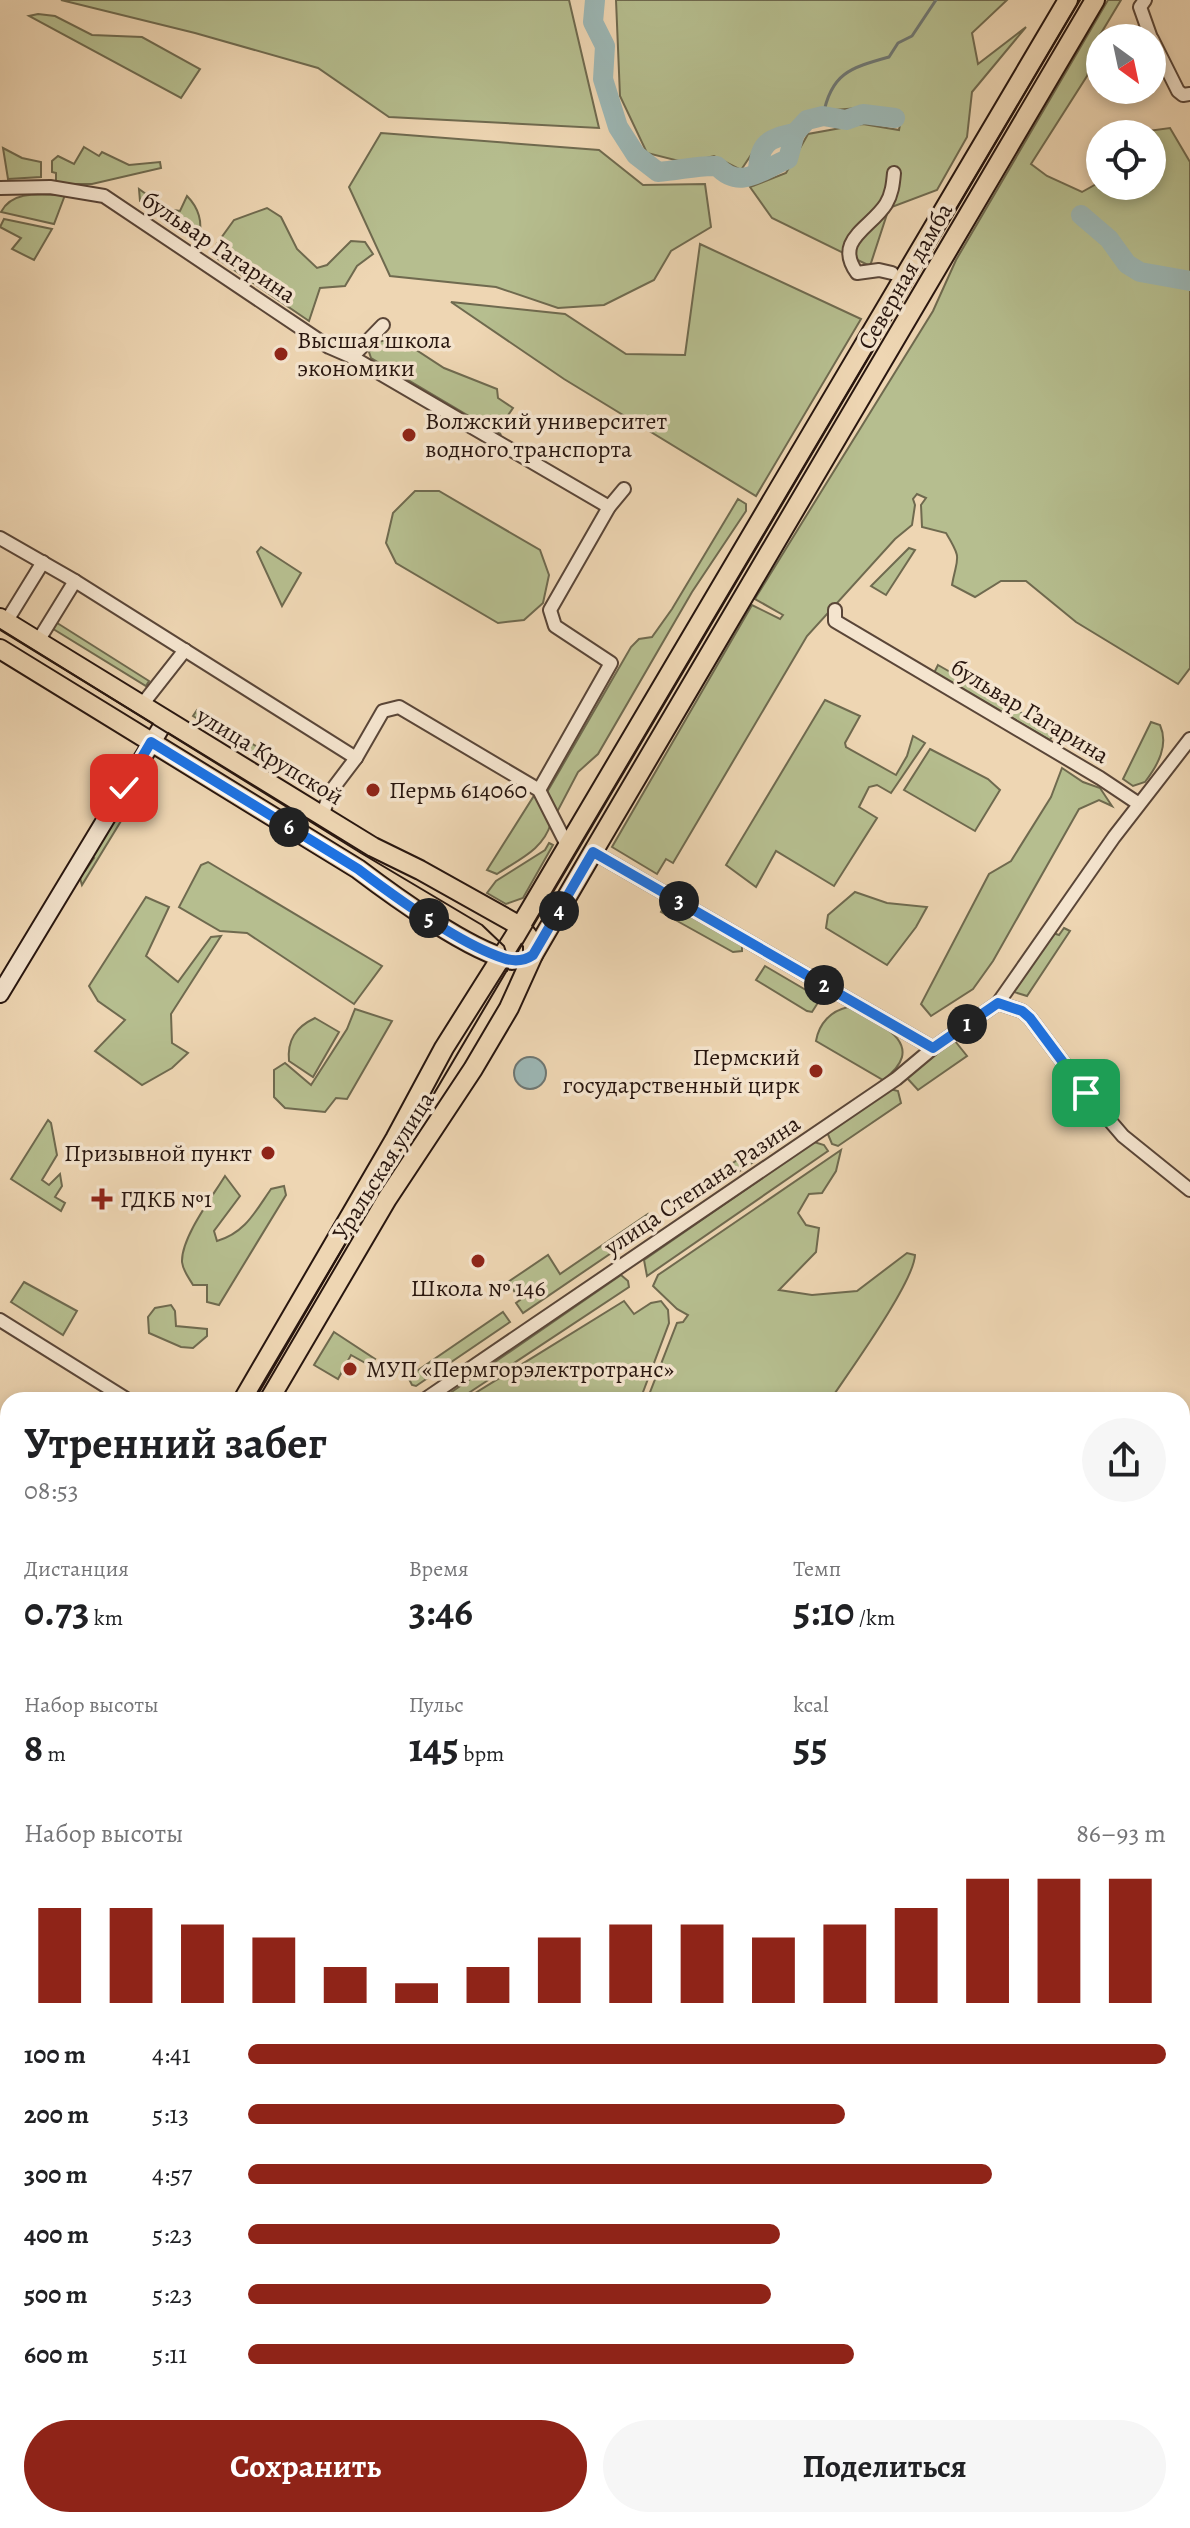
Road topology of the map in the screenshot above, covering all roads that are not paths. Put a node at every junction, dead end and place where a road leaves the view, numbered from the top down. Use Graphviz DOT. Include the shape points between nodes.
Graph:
graph roads {
  1 [pos="1068,0"];
  2 [pos="1095,0"];
  3 [pos="1142,4"];
  4 [pos="1148,24"];
  5 [pos="1166,63"];
  6 [pos="1184,93"];
  7 [pos="894,173"];
  8 [pos="0,188"];
  9 [pos="892,273"];
  10 [pos="383,325"];
  11 [pos="352,357"];
  12 [pos="624,489"];
  13 [pos="609,507"];
  14 [pos="0,538"];
  15 [pos="43,562"];
  16 [pos="733,562"];
  17 [pos="756,576"];
  18 [pos="75,581"];
  19 [pos="835,610"];
  20 [pos="3,620"];
  21 [pos="38,641"];
  22 [pos="0,649"];
  23 [pos="185,650"];
  24 [pos="141,706"];
  25 [pos="165,721"];
  26 [pos="1190,739"];
  27 [pos="151,742"];
  28 [pos="356,758"];
  29 [pos="539,790"];
  30 [pos="1139,804"];
  31 [pos="322,816"];
  32 [pos="568,847"];
  33 [pos="593,852"];
  34 [pos="520,926"];
  35 [pos="533,955"];
  36 [pos="501,958"];
  37 [pos="0,994"];
  38 [pos="998,1003"];
  39 [pos="933,1048"];
  40 [pos="1190,1190"];
  41 [pos="0,1320"];
  42 [pos="115,1392"];
  43 [pos="248,1392"];
  44 [pos="274,1392"];
  45 [pos="436,1392"];
  1 -- 16 [label="main road, Северная дамба"];
  2 -- 17 [label="main road, Северная дамба"];
  3 -- 4 [label="street"];
  5 -- 6 [label="street"];
  7 -- 9 [label="street" via="884,206 848,249 857,273"];
  8 -- 11 [label="street, бульвар Гагарина" via="50,187 104,196 329,347"];
  10 -- 11 [label="street"];
  11 -- 13 [label="street, бульвар Гагарина"];
  12 -- 13 [label="street"];
  13 -- 29 [label="street" via="550,610 555,626 611,663"];
  14 -- 15 [label="street"];
  15 -- 18 [label="street"];
  15 -- 20 [label="street"];
  16 -- 32 [label="main road, Уральская улица"];
  17 -- 33 [label="main road, Уральская улица"];
  18 -- 21 [label="street"];
  18 -- 23 [label="street"];
  19 -- 30 [label="street, бульвар Гагарина" via="835,621"];
  20 -- 21 [label="main road, улица Крупской"];
  21 -- 24 [label="main road, улица Крупской"];
  22 -- 27 [label="main road, улица Крупской"];
  23 -- 24 [label="street"];
  23 -- 28 [label="street"];
  24 -- 25 [label="main road, улица Крупской"];
  25 -- 27 [label="street"];
  25 -- 31 [label="main road, улица Крупской"];
  26 -- 30 [label="street"];
  27 -- 36 [label="main road, улица Крупской"];
  27 -- 37 [label="street"];
  28 -- 29 [label="street" via="383,711 399,707"];
  28 -- 31 [label="street" via="331,791"];
  29 -- 32 [label="street"];
  30 -- 38 [label="street, улица Степана Разина"];
  31 -- 34 [label="main road, улица Крупской"];
  32 -- 34 [label="main road, Уральская улица"];
  33 -- 35 [label="main road, Уральская улица"];
  33 -- 39 [label="street"];
  34 -- 35 [label="main road" via="533,943"];
  34 -- 36 [label="main road, Уральская улица"];
  35 -- 36 [label="main road" via="518,961"];
  35 -- 44 [label="main road, Уральская улица" via="473,1069 387,1199"];
  36 -- 43 [label="main road, Уральская улица"];
  38 -- 39 [label="street, улица Степана Разина"];
  38 -- 40 [label="street" via="1030,1018 1123,1136"];
  39 -- 45 [label="street, улица Степана Разина" via="896,1079"];
  41 -- 42 [label="street"];
}
